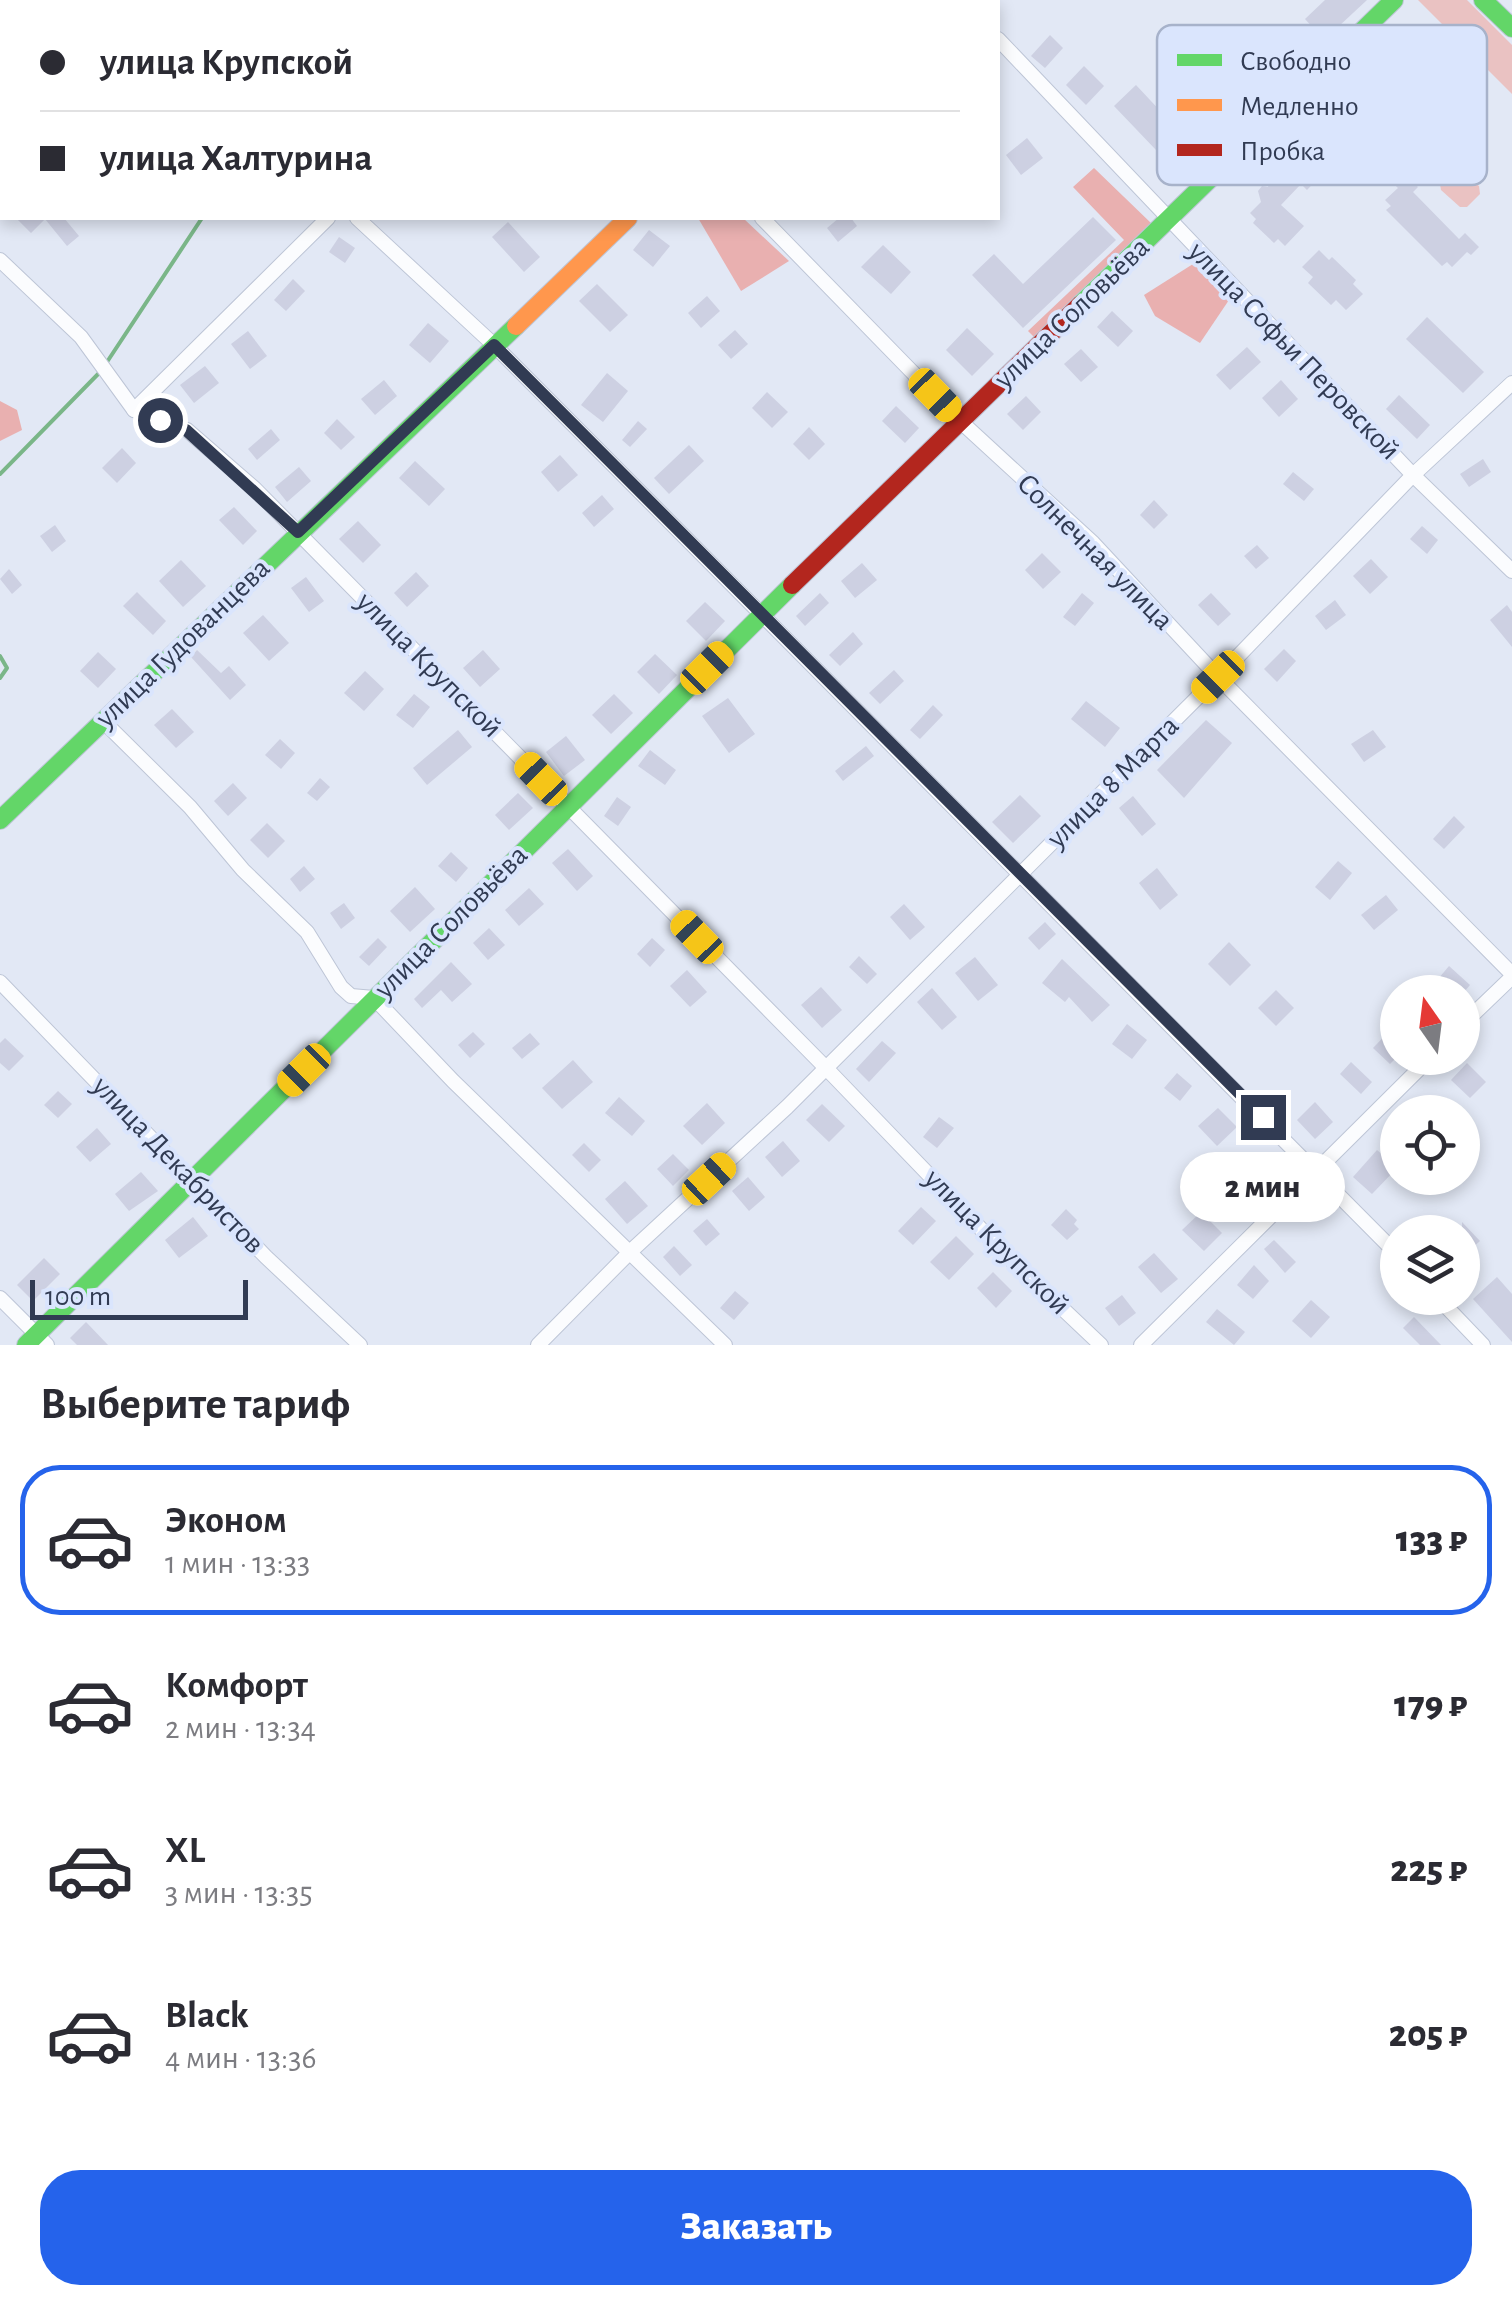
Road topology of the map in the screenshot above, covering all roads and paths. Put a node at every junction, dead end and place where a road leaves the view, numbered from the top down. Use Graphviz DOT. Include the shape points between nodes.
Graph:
graph roads {
  1 [pos="1394,0"];
  2 [pos="1483,0"];
  3 [pos="1368,25"];
  4 [pos="1512,28"];
  5 [pos="1000,41"];
  6 [pos="1204,185"];
  7 [pos="326,220"];
  8 [pos="359,220"];
  9 [pos="626,220"];
  10 [pos="764,220"];
  11 [pos="1168,220"];
  12 [pos="0,260"];
  13 [pos="494,345"];
  14 [pos="1512,382"];
  15 [pos="134,410"];
  16 [pos="959,420"];
  17 [pos="1414,474"];
  18 [pos="298,532"];
  19 [pos="1512,571"];
  20 [pos="763,614"];
  21 [pos="1218,677"];
  22 [pos="102,720"];
  23 [pos="568,806"];
  24 [pos="0,820"];
  25 [pos="1020,875"];
  26 [pos="1512,975"];
  27 [pos="0,982"];
  28 [pos="374,998"];
  29 [pos="1480,1007"];
  30 [pos="826,1068"];
  31 [pos="1413,1075"];
  32 [pos="1317,1171"];
  33 [pos="194,1180"];
  34 [pos="1380,1236"];
  35 [pos="631,1251"];
  36 [pos="0,1298"];
  37 [pos="1455,1315"];
  38 [pos="37,1342"];
  39 [pos="360,1345"];
  40 [pos="538,1345"];
  41 [pos="725,1345"];
  42 [pos="1101,1345"];
  43 [pos="1142,1345"];
  44 [pos="1484,1345"];
  1 -- 3 [label="street, улица Соловьёва"];
  2 -- 4 [label="street"];
  5 -- 11 [label="street, улица Софьи Перовской"];
  6 -- 11 [label="street, улица Соловьёва"];
  7 -- 15 [label="street"];
  8 -- 13 [label="street"];
  9 -- 13 [label="street, улица Гудованцева"];
  10 -- 16 [label="street, Солнечная улица"];
  11 -- 16 [label="street, улица Соловьёва"];
  11 -- 17 [label="street, улица Софьи Перовской"];
  12 -- 15 [label="street" via="81,337"];
  13 -- 18 [label="street, улица Гудованцева"];
  13 -- 20 [label="street"];
  14 -- 17 [label="street, улица 8 Марта"];
  15 -- 18 [label="street, улица Крупской" via="186,430"];
  16 -- 20 [label="street, улица Соловьёва"];
  16 -- 21 [label="street, Солнечная улица" via="1092,543"];
  17 -- 19 [label="street, улица Софьи Перовской"];
  17 -- 21 [label="street, улица 8 Марта"];
  18 -- 22 [label="street, улица Гудованцева"];
  18 -- 23 [label="street, улица Крупской"];
  20 -- 23 [label="street, улица Соловьёва"];
  20 -- 25 [label="street"];
  21 -- 25 [label="street, улица 8 Марта"];
  21 -- 26 [label="street, Солнечная улица"];
  22 -- 24 [label="street, улица Гудованцева"];
  22 -- 28 [label="street" via="307,932 341,988"];
  23 -- 28 [label="street, улица Соловьёва"];
  23 -- 30 [label="street, улица Крупской"];
  25 -- 30 [label="street, улица 8 Марта"];
  25 -- 32 [label="street"];
  26 -- 29 [label="street"];
  27 -- 33 [label="street, улица Декабристов"];
  28 -- 33 [label="street, улица Соловьёва"];
  28 -- 35 [label="street"];
  30 -- 35 [label="street, улица 8 Марта"];
  30 -- 42 [label="street, улица Крупской"];
  31 -- 32 [label="street"];
  32 -- 34 [label="street"];
  32 -- 43 [label="street"];
  33 -- 38 [label="street, улица Соловьёва"];
  33 -- 39 [label="street, улица Декабристов"];
  35 -- 40 [label="street, улица 8 Марта"];
  35 -- 41 [label="street"];
  36 -- 38 [label="street"];
  37 -- 44 [label="street"];
}
